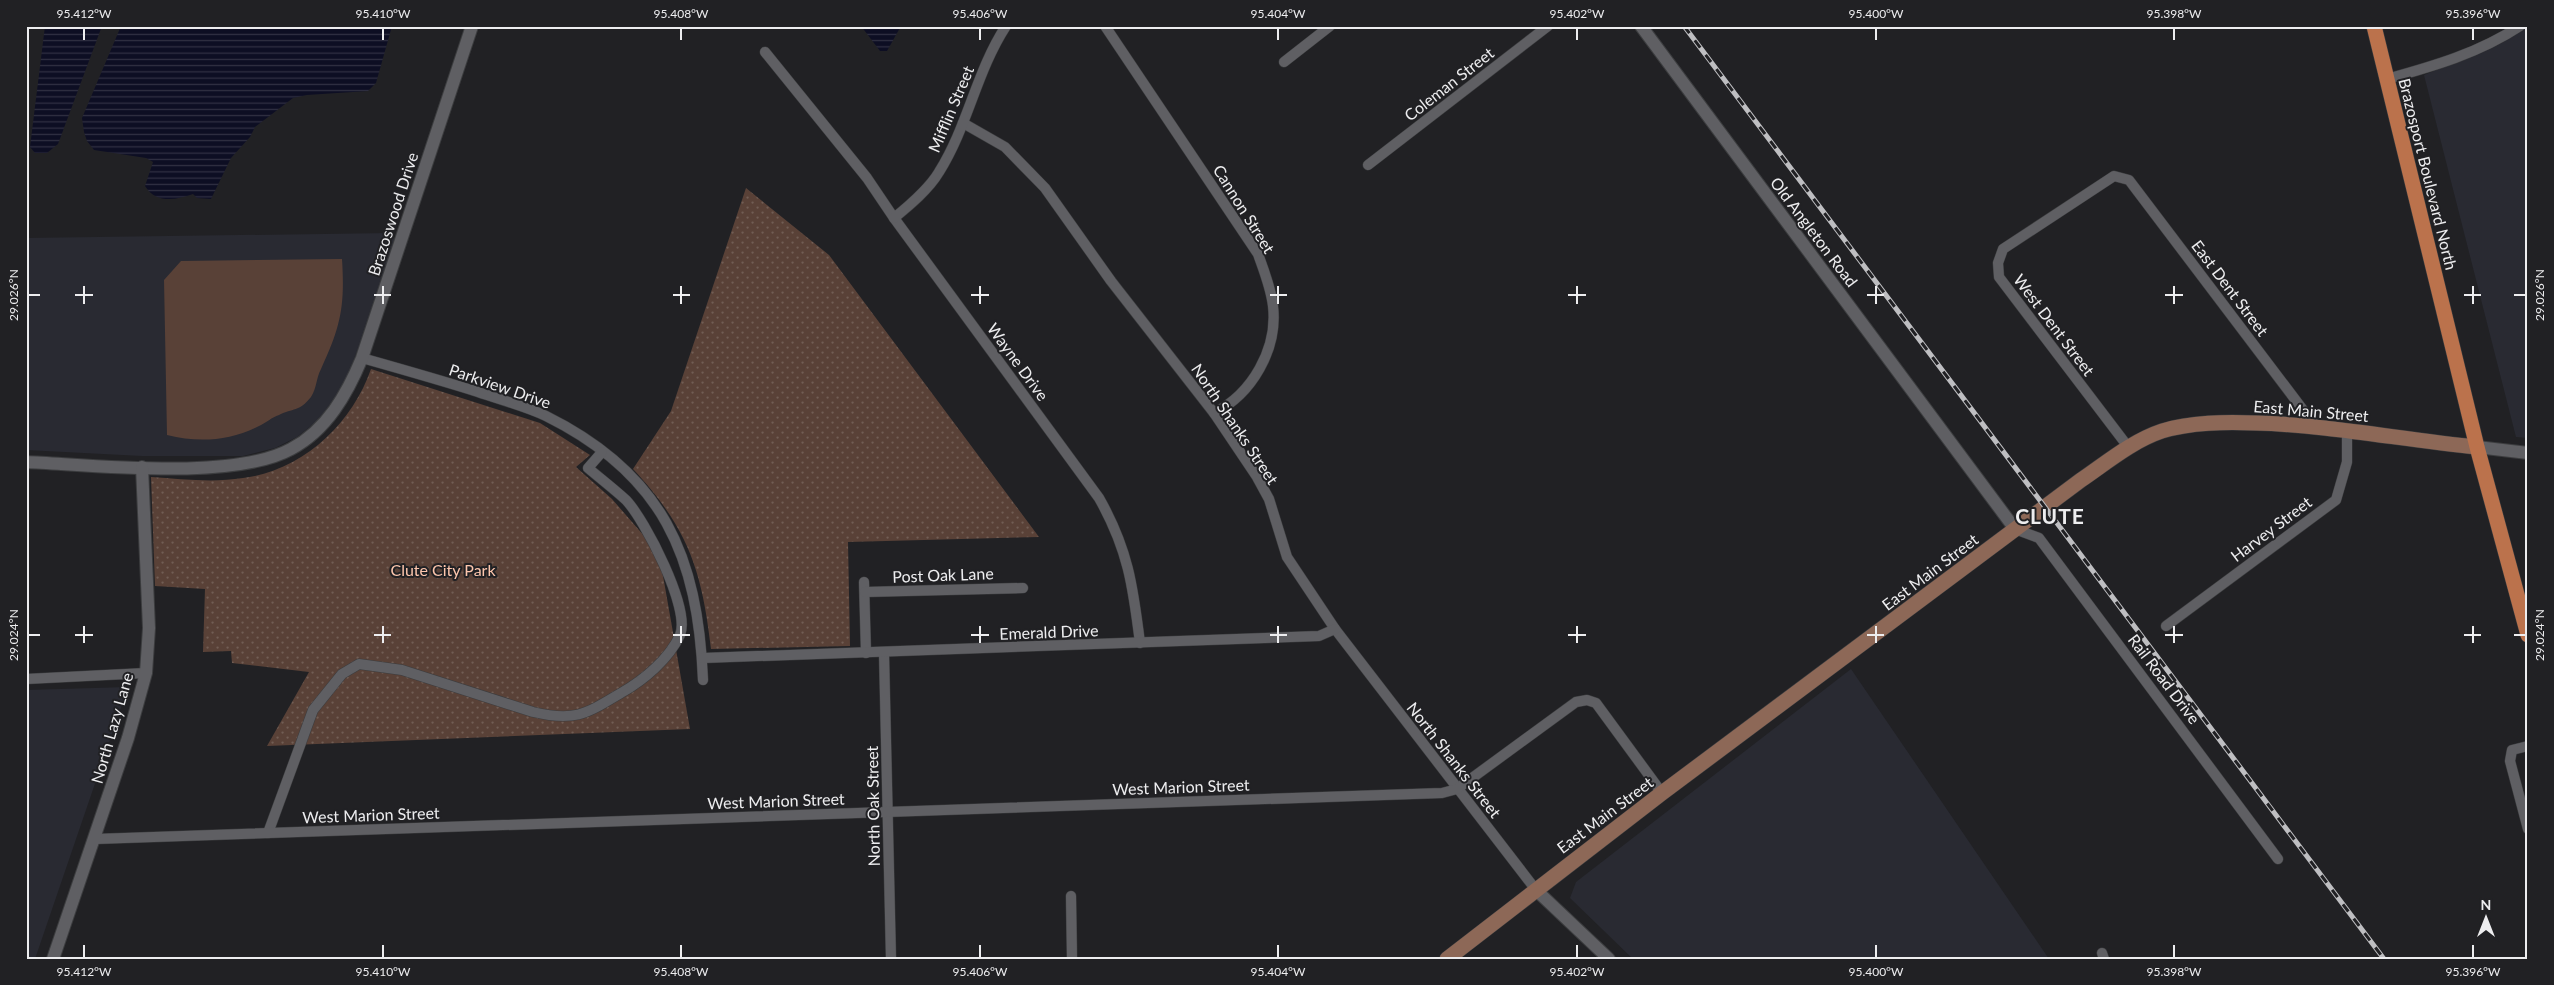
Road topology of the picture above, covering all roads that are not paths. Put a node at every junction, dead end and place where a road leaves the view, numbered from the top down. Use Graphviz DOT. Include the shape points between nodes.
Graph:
graph roads {
  1 [pos="472,26"];
  2 [pos="1006,26"];
  3 [pos="1106,26"];
  4 [pos="1330,26"];
  5 [pos="1548,26"];
  6 [pos="1641,26"];
  7 [pos="2374,26"];
  8 [pos="2520,26"];
  9 [pos="765,52"];
  10 [pos="1284,62"];
  11 [pos="2387,79"];
  12 [pos="963,123"];
  13 [pos="1368,165"];
  14 [pos="2114,176"];
  15 [pos="894,218"];
  16 [pos="362,358"];
  17 [pos="1214,413"];
  18 [pos="2316,426"];
  19 [pos="2347,430"];
  20 [pos="2478,447"];
  21 [pos="2129,448"];
  22 [pos="602,452"];
  23 [pos="2528,453"];
  24 [pos="26,462"];
  25 [pos="142,467"];
  26 [pos="2015,530"];
  27 [pos="1023,588"];
  28 [pos="2166,626"];
  29 [pos="2527,629"];
  30 [pos="1335,630"];
  31 [pos="1140,643"];
  32 [pos="866,653"];
  33 [pos="884,653"];
  34 [pos="702,658"];
  35 [pos="146,673"];
  36 [pos="26,679"];
  37 [pos="703,680"];
  38 [pos="2528,746"];
  39 [pos="1457,790"];
  40 [pos="1662,793"];
  41 [pos="889,812"];
  42 [pos="2528,829"];
  43 [pos="268,833"];
  44 [pos="95,839"];
  45 [pos="2278,859"];
  46 [pos="1536,890"];
  47 [pos="1071,896"];
  48 [pos="53,959"];
  49 [pos="891,959"];
  50 [pos="1072,959"];
  51 [pos="1447,959"];
  52 [pos="1609,959"];
  1 -- 16 [label="street, Brazoswood Drive"];
  2 -- 12 [label="street, Mifflin Street" via="981,73"];
  3 -- 17 [label="street, Cannon Street" via="1258,254 1269,284 1273,322 1268,352 1244,390 1228,406"];
  4 -- 10 [label="street"];
  5 -- 13 [label="street, Coleman Street"];
  6 -- 26 [label="street, Old Angleton Road"];
  7 -- 11 [label="main road, Brazosport Boulevard North"];
  8 -- 11 [label="street" via="2480,49"];
  9 -- 15 [label="street, Wayne Drive" via="868,178"];
  11 -- 20 [label="main road, Brazosport Boulevard North"];
  12 -- 15 [label="street, Mifflin Street" via="938,174"];
  12 -- 17 [label="street, North Shanks Street" via="1005,147 1044,188 1111,281"];
  14 -- 18 [label="street, East Dent Street" via="2129,180"];
  14 -- 21 [label="street, West Dent Street" via="2003,249 1998,263 1999,277"];
  15 -- 31 [label="street, Wayne Drive" via="1107,512 1129,568"];
  16 -- 22 [label="street, Parkview Drive" via="529,410 570,429"];
  16 -- 25 [label="street, Brazoswood Drive" via="331,416 291,449 240,465"];
  17 -- 30 [label="street, North Shanks Street" via="1257,477 1269,499 1287,557"];
  18 -- 19 [label="main road, East Main Street"];
  18 -- 21 [label="main road, East Main Street" via="2231,422 2192,425 2162,431"];
  19 -- 20 [label="main road, East Main Street"];
  19 -- 28 [label="street, Harvey Street" via="2348,462 2336,500"];
  20 -- 23 [label="street"];
  20 -- 29 [label="main road, Brazosport Boulevard North"];
  21 -- 26 [label="main road, East Main Street"];
  22 -- 34 [label="street, Parkview Drive" via="625,470 649,496 674,534 695,599"];
  22 -- 43 [label="street" via="588,468 627,501 646,527 666,567 682,620 680,633 657,666 598,707 583,714 555,717 402,670 358,664 342,674 313,710"];
  24 -- 25 [label="street, Brazoswood Drive"];
  25 -- 35 [label="street, North Lazy Lane" via="148,628"];
  26 -- 40 [label="main road, East Main Street"];
  26 -- 45 [label="street, Rail Road Drive" via="2039,538"];
  27 -- 32 [label="street, Post Oak Lane" via="864,587"];
  30 -- 31 [label="street, Emerald Drive" via="1319,636"];
  30 -- 39 [label="street, North Shanks Street"];
  31 -- 33 [label="street, Emerald Drive"];
  32 -- 33 [label="street, Emerald Drive"];
  32 -- 34 [label="street, Emerald Drive"];
  33 -- 41 [label="street, North Oak Street"];
  34 -- 37 [label="street, Parkview Drive"];
  35 -- 36 [label="street"];
  35 -- 44 [label="street, North Lazy Lane"];
  38 -- 42 [label="street" via="2512,750 2510,762"];
  39 -- 40 [label="street" via="1576,702 1587,700 1596,703"];
  39 -- 41 [label="street, West Marion Street"];
  39 -- 46 [label="street, North Shanks Street"];
  40 -- 46 [label="main road, East Main Street"];
  41 -- 43 [label="street, West Marion Street"];
  41 -- 49 [label="street, North Oak Street"];
  43 -- 44 [label="street, West Marion Street"];
  44 -- 48 [label="street, North Lazy Lane"];
  46 -- 51 [label="main road, East Main Street"];
  46 -- 52 [label="street"];
  47 -- 50 [label="street"];
}
